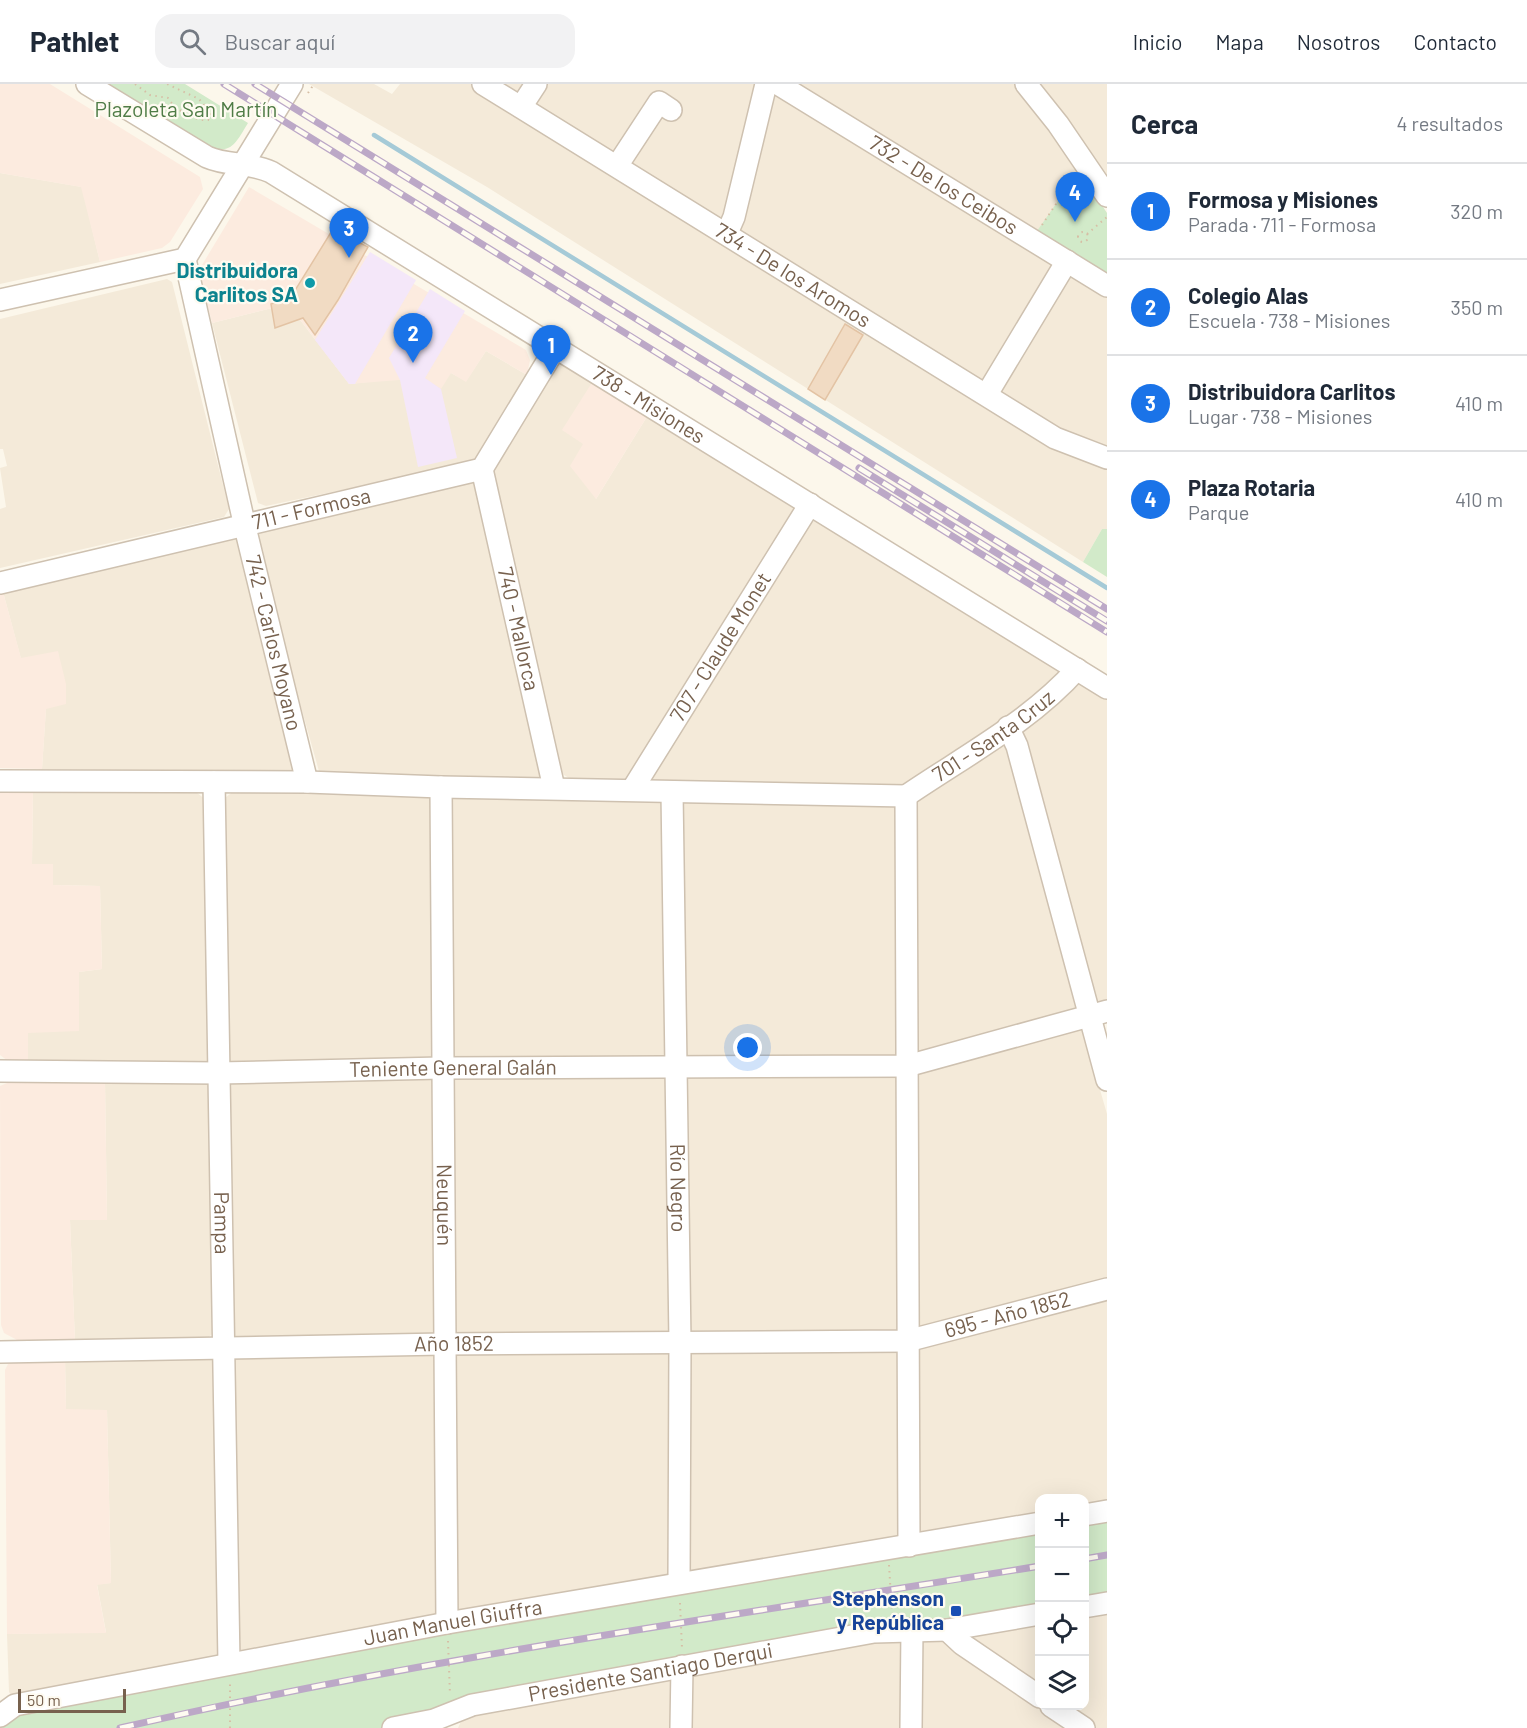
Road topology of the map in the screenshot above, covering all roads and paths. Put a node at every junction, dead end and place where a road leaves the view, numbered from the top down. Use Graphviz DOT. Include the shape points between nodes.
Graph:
graph roads {
  1 [pos="87,84"];
  2 [pos="135,84"];
  3 [pos="167,84"];
  4 [pos="292,84"];
  5 [pos="483,84"];
  6 [pos="536,84"];
  7 [pos="766,84"];
  8 [pos="778,84"];
  9 [pos="1026,84"];
  10 [pos="135,91"];
  11 [pos="153,102"];
  12 [pos="521,107"];
  13 [pos="671,110"];
  14 [pos="1083,160"];
  15 [pos="242,163"];
  16 [pos="617,166"];
  17 [pos="1107,196"];
  18 [pos="1107,217"];
  19 [pos="727,233"];
  20 [pos="1087,234"];
  21 [pos="1031,239"];
  22 [pos="185,259"];
  23 [pos="1067,261"];
  24 [pos="1107,286"];
  25 [pos="0,300"];
  26 [pos="556,347"];
  27 [pos="987,394"];
  28 [pos="1107,458"];
  29 [pos="482,468"];
  30 [pos="810,504"];
  31 [pos="245,527"];
  32 [pos="0,583"];
  33 [pos="1077,669"];
  34 [pos="1107,688"];
  35 [pos="1008,727"];
  36 [pos="0,781"];
  37 [pos="214,782"];
  38 [pos="307,782"];
  39 [pos="441,787"];
  40 [pos="554,788"];
  41 [pos="632,790"];
  42 [pos="672,792"];
  43 [pos="906,796"];
  44 [pos="1098,1014"];
  45 [pos="676,1066"];
  46 [pos="907,1066"];
  47 [pos="441,1068"];
  48 [pos="0,1071"];
  49 [pos="218,1073"];
  50 [pos="1107,1080"];
  51 [pos="1107,1289"];
  52 [pos="908,1341"];
  53 [pos="680,1342"];
  54 [pos="444,1344"];
  55 [pos="225,1348"];
  56 [pos="0,1352"];
  57 [pos="1107,1511"];
  58 [pos="1089,1514"];
  59 [pos="1035,1524"];
  60 [pos="899,1547"];
  61 [pos="679,1584"];
  62 [pos="1107,1603"];
  63 [pos="1089,1606"];
  64 [pos="1035,1615"];
  65 [pos="447,1623"];
  66 [pos="903,1630"];
  67 [pos="947,1630"];
  68 [pos="230,1663"];
  69 [pos="682,1666"];
  70 [pos="1035,1695"];
  71 [pos="1057,1710"];
  72 [pos="0,1716"];
  73 [pos="451,1721"];
  74 [pos="230,1728"];
  75 [pos="393,1728"];
  76 [pos="681,1728"];
  77 [pos="911,1728"];
  78 [pos="1084,1728"];
  1 -- 15 [label="street, 738 - Misiones" via="207,157"];
  2 -- 3 [label="path" via="150,95 168,98 171,105 194,119 208,120 211,113 206,104"];
  4 -- 15 [label="street"];
  5 -- 12 [label="street, 734 - De los Aromos"];
  6 -- 12 [label="street"];
  7 -- 19 [label="street"];
  8 -- 21 [label="street, 732 - De los Ceibos"];
  9 -- 14 [label="street"];
  10 -- 11 [label="path"];
  12 -- 16 [label="street, 734 - De los Aromos"];
  13 -- 16 [label="street" via="659,102"];
  14 -- 17 [label="street"];
  14 -- 21 [label="path"];
  15 -- 22 [label="street"];
  15 -- 26 [label="street, 738 - Misiones" via="271,172"];
  16 -- 19 [label="street, 734 - De los Aromos"];
  18 -- 20 [label="path"];
  19 -- 27 [label="street, 734 - De los Aromos"];
  21 -- 23 [label="street, 732 - De los Ceibos"];
  22 -- 25 [label="street"];
  22 -- 31 [label="street, 742 - Carlos Moyano"];
  23 -- 24 [label="street, 732 - De los Ceibos"];
  23 -- 27 [label="street"];
  26 -- 29 [label="street"];
  26 -- 30 [label="street, 738 - Misiones"];
  27 -- 28 [label="street, 734 - De los Aromos" via="1055,438"];
  29 -- 31 [label="street, 711 - Formosa"];
  29 -- 40 [label="street, 740 - Mallorca"];
  30 -- 33 [label="street, 738 - Misiones"];
  30 -- 41 [label="street, 707 - Claude Monet"];
  31 -- 32 [label="street, 711 - Formosa"];
  31 -- 38 [label="street, 742 - Carlos Moyano"];
  33 -- 34 [label="street, 738 - Misiones"];
  33 -- 35 [label="street, 701 - Santa Cruz" via="1061,687"];
  35 -- 43 [label="street, 701 - Santa Cruz"];
  35 -- 44 [label="street"];
  36 -- 37 [label="street"];
  37 -- 38 [label="street"];
  37 -- 49 [label="street, Pampa"];
  38 -- 39 [label="street"];
  39 -- 40 [label="street"];
  39 -- 47 [label="street, Neuquén"];
  40 -- 41 [label="street"];
  41 -- 42 [label="street"];
  42 -- 43 [label="street"];
  42 -- 45 [label="street, Río Negro"];
  43 -- 46 [label="street"];
  44 -- 46 [label="street, Teniente General Galán"];
  44 -- 50 [label="street"];
  45 -- 46 [label="street, Teniente General Galán"];
  45 -- 47 [label="street, Teniente General Galán"];
  45 -- 53 [label="street, Río Negro"];
  46 -- 52 [label="street"];
  47 -- 49 [label="street, Teniente General Galán"];
  47 -- 54 [label="street, Neuquén"];
  48 -- 49 [label="street, Teniente General Galán"];
  49 -- 55 [label="street, Pampa"];
  51 -- 52 [label="street, 695 - Año 1852"];
  52 -- 53 [label="street, Año 1852"];
  52 -- 60 [label="street"];
  53 -- 54 [label="street, Año 1852"];
  53 -- 61 [label="street, Río Negro"];
  54 -- 55 [label="street, Año 1852"];
  54 -- 65 [label="street, Neuquén"];
  55 -- 56 [label="street, Año 1852"];
  55 -- 68 [label="street, Pampa"];
  57 -- 58 [label="street"];
  59 -- 60 [label="street, Juan Manuel Giuffra"];
  60 -- 61 [label="street, Juan Manuel Giuffra"];
  60 -- 66 [label="path" via="890,1590"];
  61 -- 65 [label="street, Juan Manuel Giuffra"];
  61 -- 69 [label="path"];
  62 -- 63 [label="street"];
  64 -- 67 [label="street, Presidente Santiago Derqui"];
  65 -- 68 [label="street, Juan Manuel Giuffra"];
  65 -- 73 [label="path"];
  66 -- 67 [label="street, Presidente Santiago Derqui"];
  66 -- 69 [label="street, Presidente Santiago Derqui"];
  66 -- 77 [label="street"];
  67 -- 70 [label="street"];
  68 -- 72 [label="street, Juan Manuel Giuffra" via="15,1705"];
  68 -- 74 [label="path"];
  69 -- 73 [label="street, Presidente Santiago Derqui" via="472,1705"];
  69 -- 76 [label="street"];
  71 -- 78 [label="street"];
  73 -- 75 [label="street, Presidente Santiago Derqui"];
}
